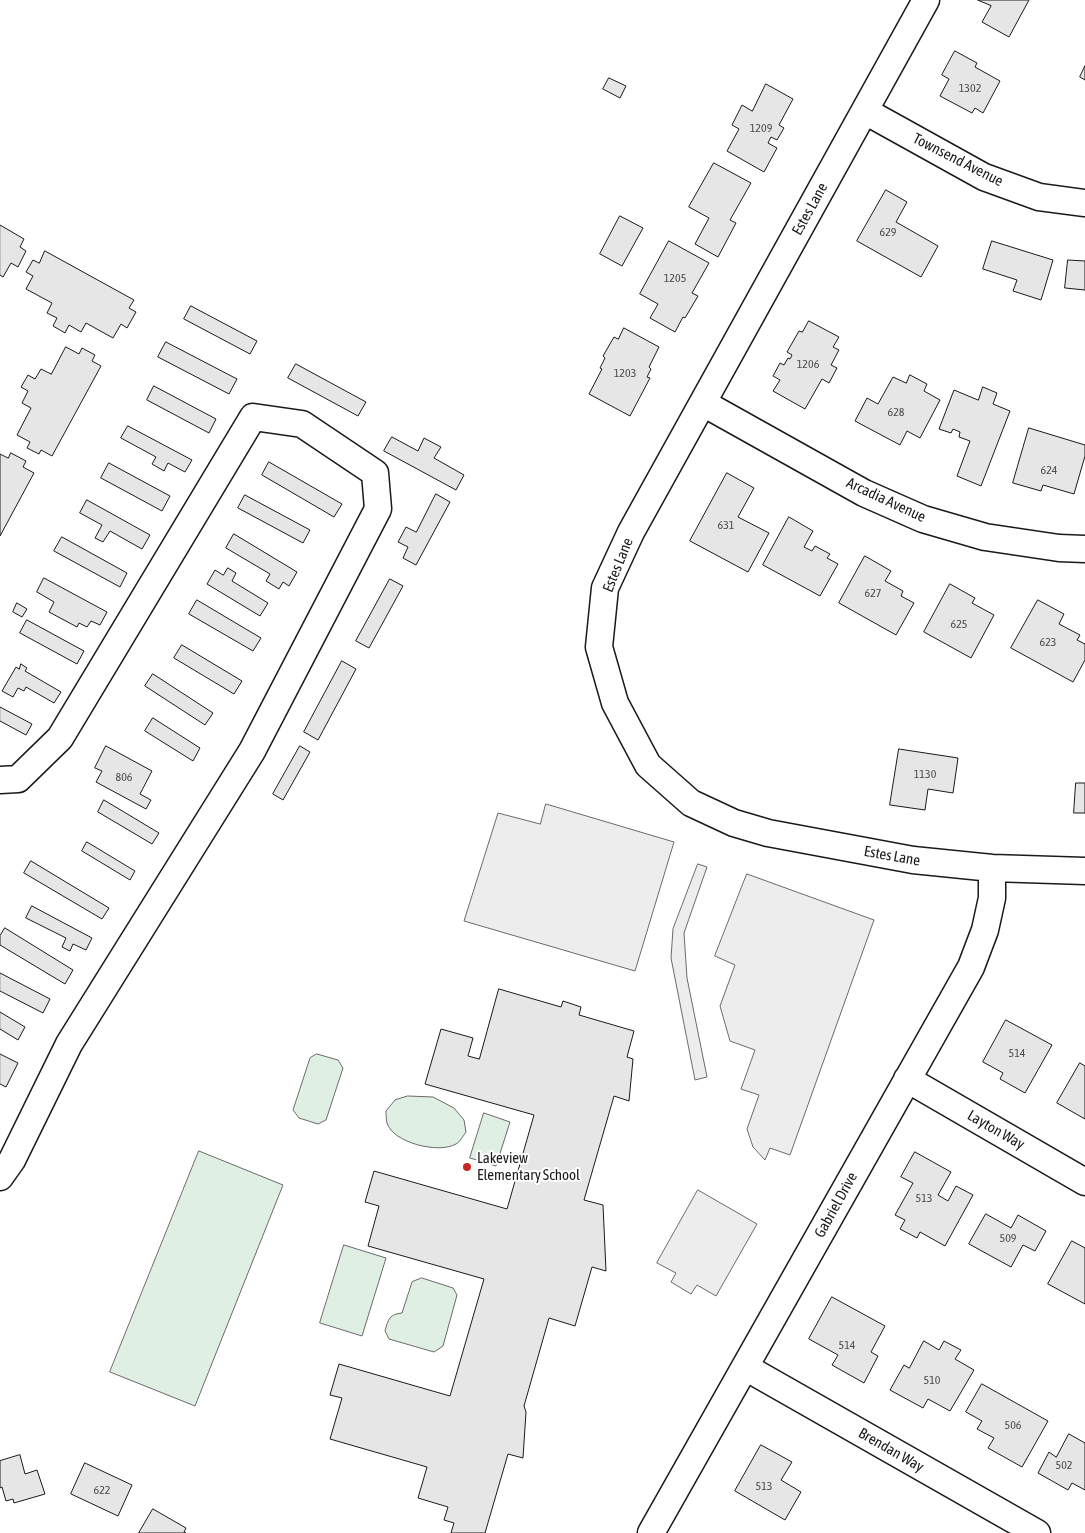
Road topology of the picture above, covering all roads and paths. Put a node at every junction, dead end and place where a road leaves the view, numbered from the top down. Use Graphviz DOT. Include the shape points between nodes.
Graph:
graph roads {
  1 [pos="926,0"];
  2 [pos="865,111"];
  3 [pos="1085,203"];
  4 [pos="703,402"];
  5 [pos="1085,549"];
  6 [pos="0,780"];
  7 [pos="992,868"];
  8 [pos="1085,871"];
  9 [pos="907,1079"];
  10 [pos="0,1177"];
  11 [pos="1085,1182"];
  12 [pos="745,1366"];
  13 [pos="651,1533"];
  14 [pos="1037,1533"];
  1 -- 2 [label="street, Estes Lane"];
  2 -- 3 [label="street, Townsend Avenue" via="984,176 1039,197"];
  2 -- 4 [label="street, Estes Lane"];
  4 -- 5 [label="street, Arcadia Avenue" via="864,493 923,519 985,537"];
  4 -- 7 [label="street, Estes Lane" via="631,532 605,588 599,647 615,703 648,765 691,803 734,823 768,833 913,860"];
  6 -- 10 [label="street" via="18,779 60,738 254,417 302,424 375,473 378,509 252,751 69,1044 12,1160"];
  7 -- 8 [label="street, Estes Lane"];
  7 -- 9 [label="street, Gabriel Drive" via="992,898 985,930 971,967"];
  9 -- 11 [label="street, Layton Way"];
  9 -- 12 [label="street, Gabriel Drive"];
  12 -- 13 [label="street, Gabriel Drive"];
  12 -- 14 [label="street, Brendan Way"];
}
